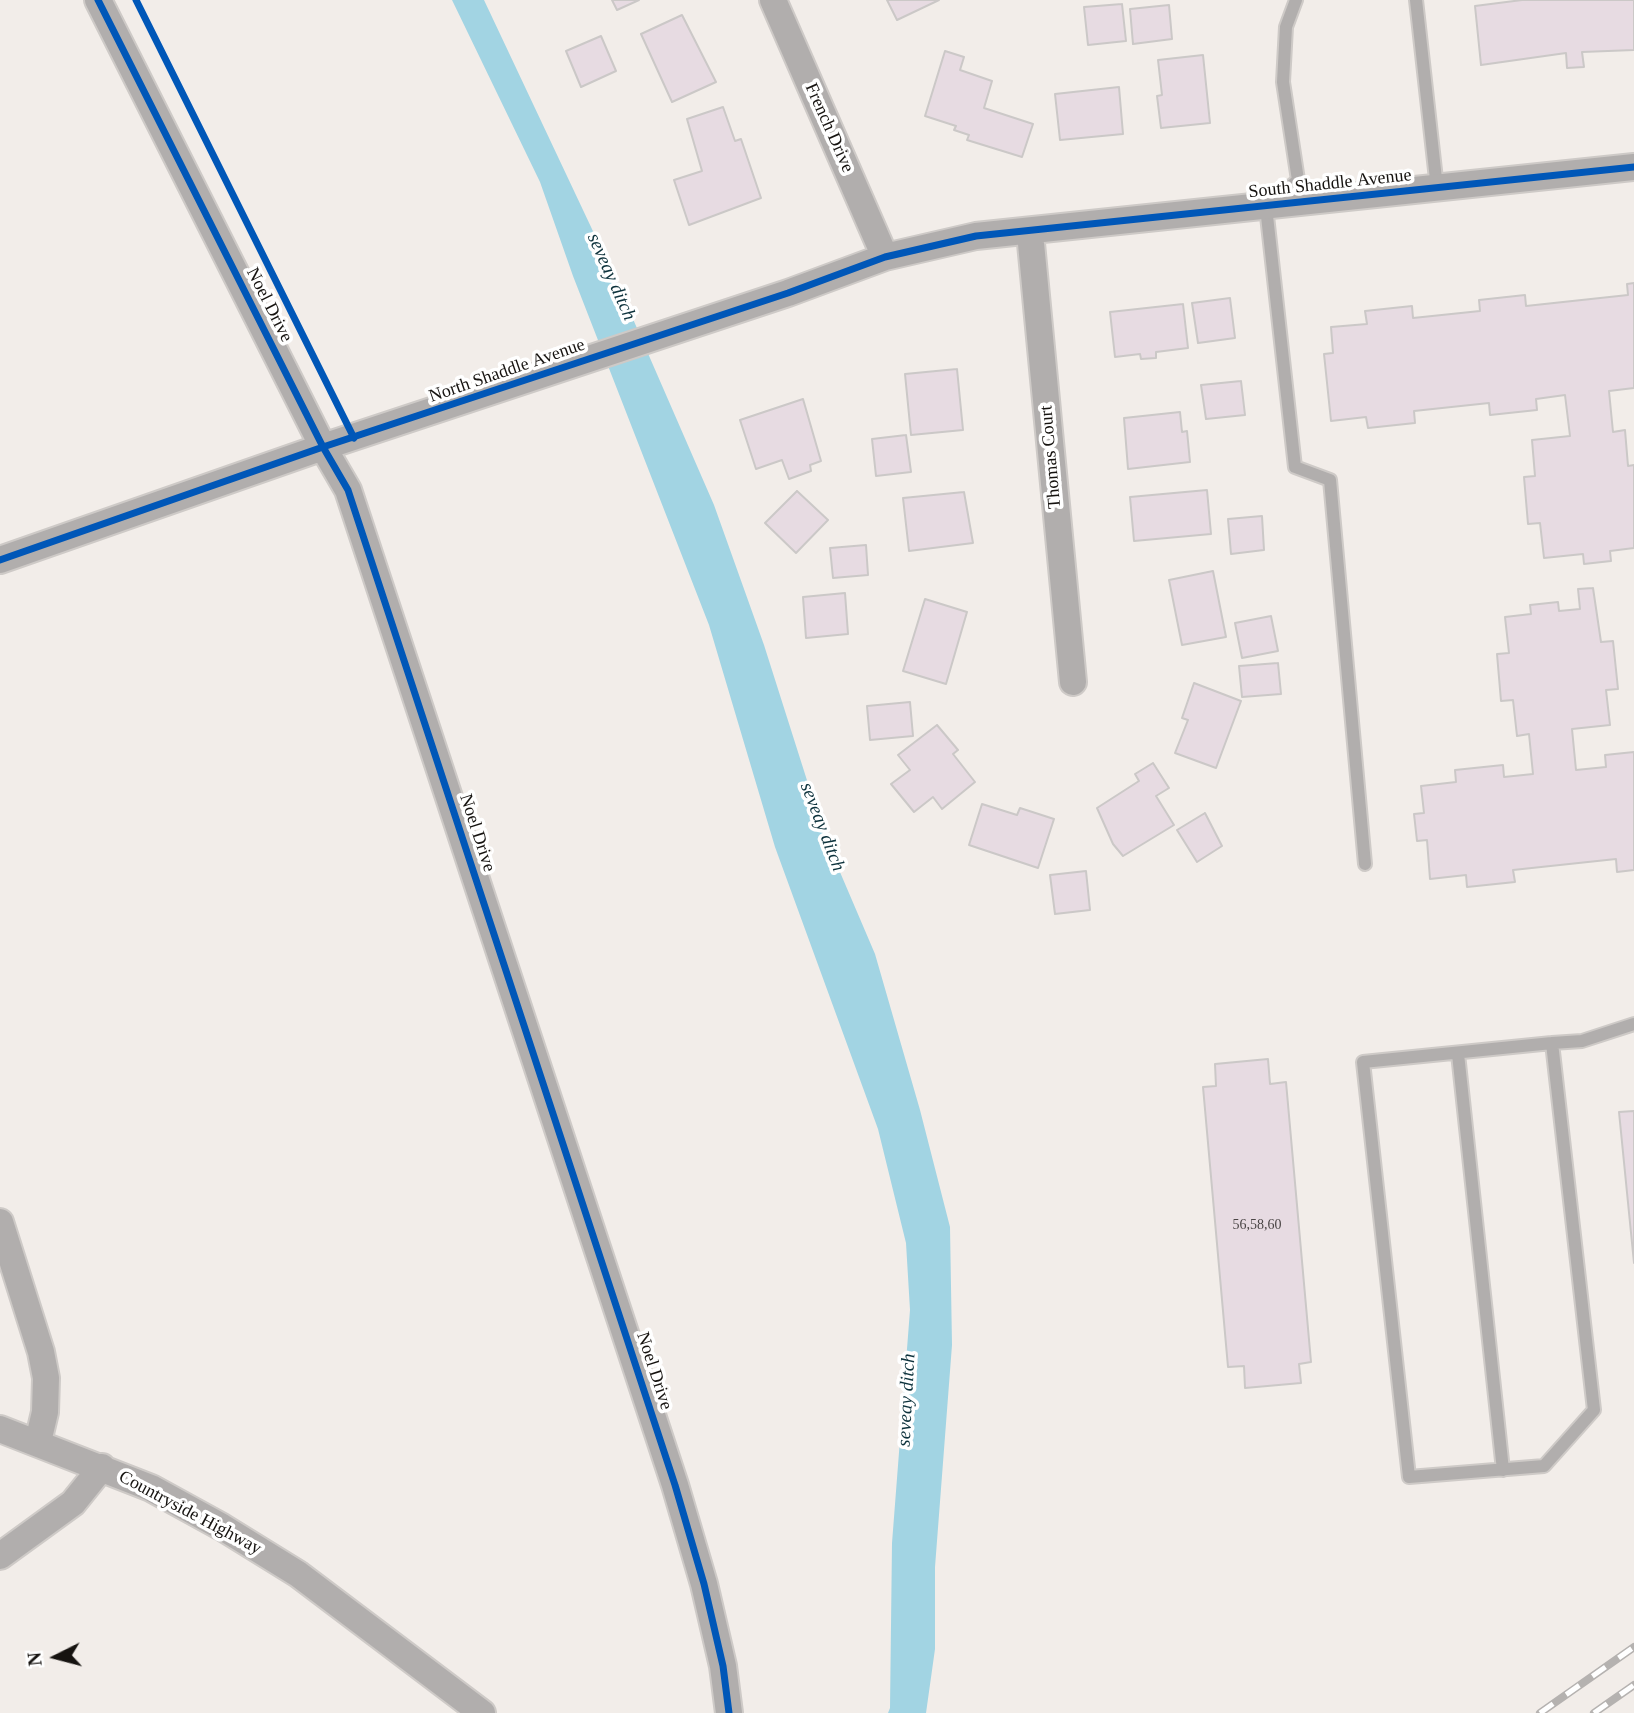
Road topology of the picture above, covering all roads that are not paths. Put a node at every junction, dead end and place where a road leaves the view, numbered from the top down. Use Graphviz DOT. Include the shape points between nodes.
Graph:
graph roads {
  1 [pos="98,0"];
  2 [pos="772,0"];
  3 [pos="1296,0"];
  4 [pos="1416,0"];
  5 [pos="1634,167"];
  6 [pos="1437,188"];
  7 [pos="1266,207"];
  8 [pos="1030,233"];
  9 [pos="885,257"];
  10 [pos="323,447"];
  11 [pos="0,560"];
  12 [pos="1073,682"];
  13 [pos="1365,864"];
  14 [pos="1634,1024"];
  15 [pos="1552,1043"];
  16 [pos="1458,1054"];
  17 [pos="0,1222"];
  18 [pos="0,1429"];
  19 [pos="38,1442"];
  20 [pos="102,1467"];
  21 [pos="1503,1469"];
  22 [pos="0,1556"];
  23 [pos="482,1713"];
  24 [pos="729,1713"];
  1 -- 10 [label="street, Noel Drive"];
  2 -- 9 [label="street, French Drive"];
  3 -- 7 [label="lane" via="1286,27 1283,82 1298,180"];
  4 -- 6 [label="lane"];
  5 -- 6 [label="street, South Shaddle Avenue"];
  6 -- 7 [label="street, South Shaddle Avenue"];
  7 -- 8 [label="street, South Shaddle Avenue"];
  7 -- 13 [label="lane" via="1294,467 1330,480"];
  8 -- 9 [label="street, North Shaddle Avenue" via="976,236"];
  8 -- 12 [label="street, Thomas Court"];
  9 -- 10 [label="street, North Shaddle Avenue"];
  10 -- 11 [label="street, North Shaddle Avenue"];
  10 -- 24 [label="street, Noel Drive" via="348,491 671,1472 704,1584"];
  14 -- 15 [label="lane" via="1582,1041"];
  15 -- 16 [label="lane"];
  15 -- 21 [label="lane" via="1594,1410 1544,1466"];
  16 -- 21 [label="lane"];
  16 -- 21 [label="lane" via="1363,1062 1409,1477"];
  17 -- 19 [label="street" via="44,1365 45,1412"];
  18 -- 19 [label="street, Countryside Highway"];
  19 -- 20 [label="street, Countryside Highway"];
  20 -- 22 [label="street" via="73,1503"];
  20 -- 23 [label="street, Countryside Highway" via="151,1488 298,1574"];
}
